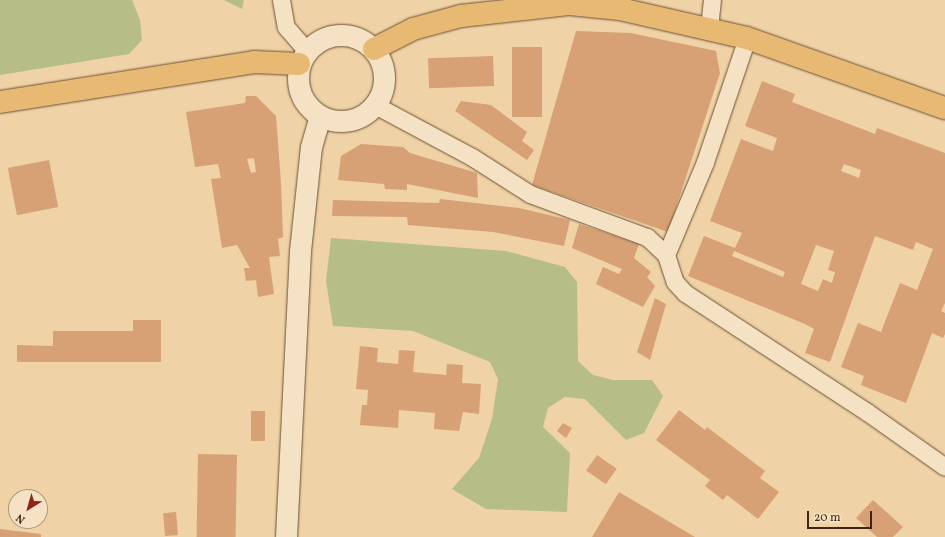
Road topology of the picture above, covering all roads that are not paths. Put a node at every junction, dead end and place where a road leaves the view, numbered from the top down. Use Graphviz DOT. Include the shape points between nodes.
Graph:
graph roads {
  1 [pos="281,0"];
  2 [pos="712,0"];
  3 [pos="709,28"];
  4 [pos="747,38"];
  5 [pos="374,49"];
  6 [pos="303,57"];
  7 [pos="0,102"];
  8 [pos="375,105"];
  9 [pos="945,108"];
  10 [pos="320,116"];
  11 [pos="666,255"];
  12 [pos="945,467"];
  13 [pos="286,537"];
  1 -- 6 [label="street" via="286,27"];
  2 -- 3 [label="street"];
  3 -- 4 [label="main road"];
  3 -- 5 [label="main road" via="620,9 570,4 461,16 413,29"];
  4 -- 9 [label="main road"];
  4 -- 11 [label="street" via="705,162"];
  5 -- 6 [label="street" via="362,39 347,34 332,35 318,40"];
  5 -- 8 [label="street" via="382,62 385,77 382,92"];
  6 -- 7 [label="main road" via="254,62"];
  6 -- 10 [label="street" via="297,79 300,93 308,106"];
  8 -- 10 [label="street" via="361,116 344,121"];
  8 -- 11 [label="street" via="472,157 530,194 646,237"];
  10 -- 13 [label="street" via="311,147 300,251"];
  11 -- 12 [label="street" via="675,282 685,293 867,412"];
}
